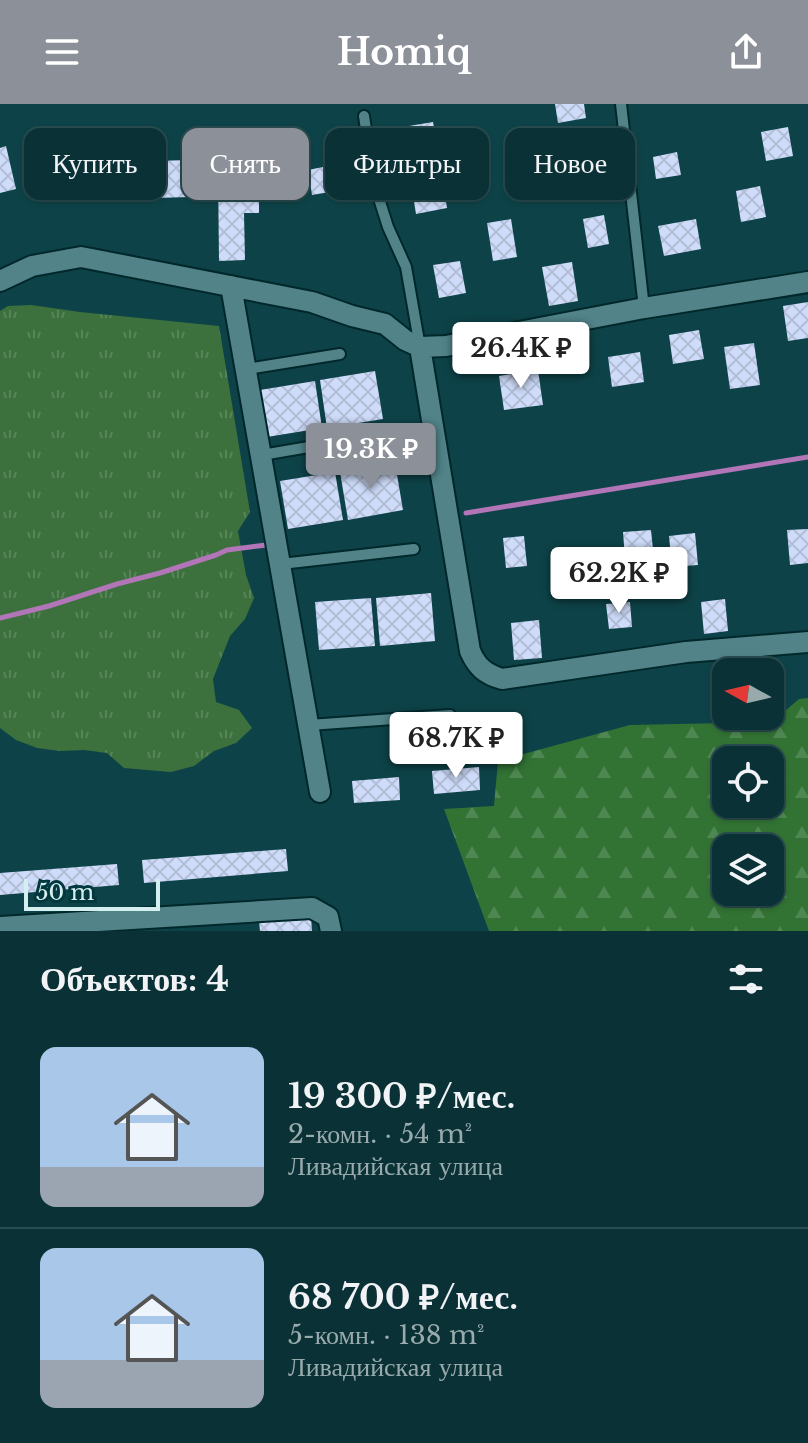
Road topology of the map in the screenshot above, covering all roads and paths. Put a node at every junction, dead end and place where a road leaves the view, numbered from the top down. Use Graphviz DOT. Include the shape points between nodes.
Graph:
graph roads {
  1 [pos="621,104"];
  2 [pos="364,116"];
  3 [pos="0,281"];
  4 [pos="808,282"];
  5 [pos="231,286"];
  6 [pos="644,308"];
  7 [pos="420,347"];
  8 [pos="340,354"];
  9 [pos="247,369"];
  10 [pos="385,434"];
  11 [pos="262,455"];
  12 [pos="414,549"];
  13 [pos="281,564"];
  14 [pos="808,642"];
  15 [pos="450,715"];
  16 [pos="309,725"];
  17 [pos="320,792"];
  18 [pos="0,927"];
  19 [pos="331,931"];
  1 -- 6 [label="lane"];
  2 -- 7 [label="lane" via="374,183 406,267"];
  3 -- 5 [label="street" via="32,266 81,257"];
  4 -- 6 [label="street"];
  5 -- 7 [label="street" via="385,324"];
  5 -- 9 [label="street"];
  6 -- 7 [label="street"];
  7 -- 14 [label="street" via="470,651 488,675 502,679 686,652"];
  8 -- 9 [label="lane"];
  9 -- 11 [label="street"];
  10 -- 11 [label="lane"];
  11 -- 13 [label="street"];
  12 -- 13 [label="lane"];
  13 -- 16 [label="street"];
  15 -- 16 [label="lane"];
  16 -- 17 [label="street"];
  18 -- 19 [label="street" via="312,908 328,917"];
}
